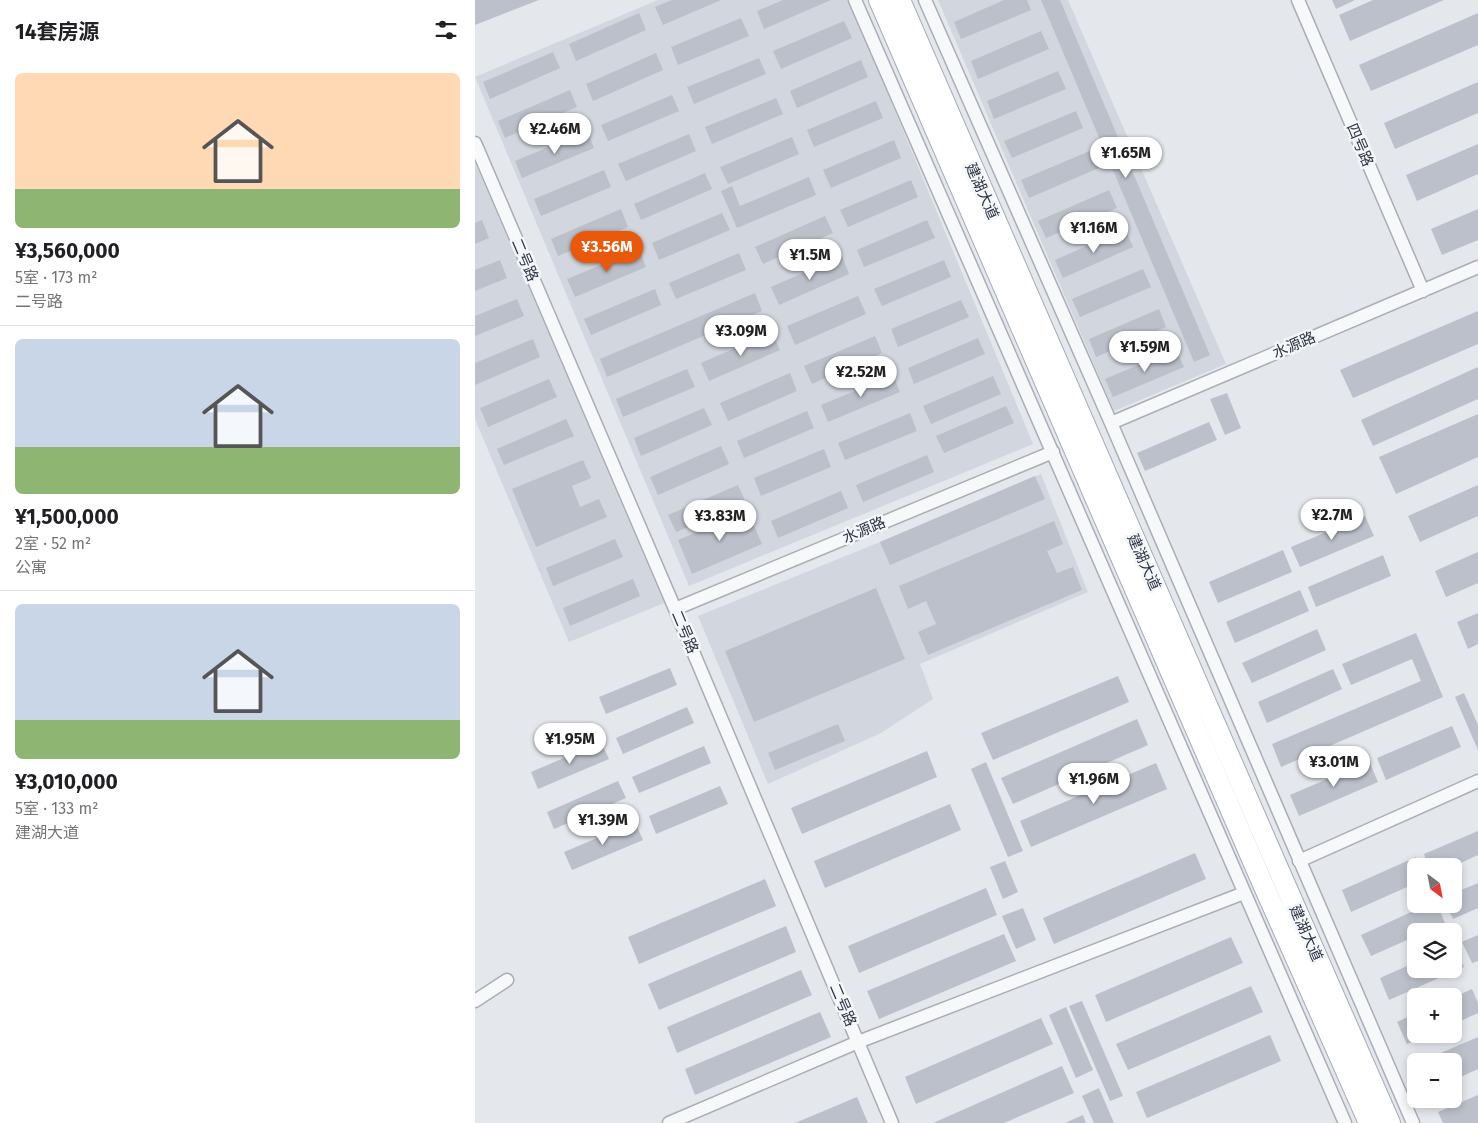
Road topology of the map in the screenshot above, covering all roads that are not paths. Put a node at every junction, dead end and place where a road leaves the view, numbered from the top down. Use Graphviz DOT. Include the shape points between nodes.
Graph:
graph roads {
  1 [pos="855,0"];
  2 [pos="879,0"];
  3 [pos="899,0"];
  4 [pos="925,0"];
  5 [pos="1298,0"];
  6 [pos="475,143"];
  7 [pos="1478,267"];
  8 [pos="1423,290"];
  9 [pos="1111,423"];
  10 [pos="1053,452"];
  11 [pos="675,609"];
  12 [pos="1478,781"];
  13 [pos="1299,862"];
  14 [pos="1244,893"];
  15 [pos="507,980"];
  16 [pos="475,1001"];
  17 [pos="858,1042"];
  18 [pos="669,1123"];
  19 [pos="893,1123"];
  20 [pos="1345,1123"];
  21 [pos="1369,1123"];
  22 [pos="1390,1123"];
  23 [pos="1413,1123"];
  1 -- 10 [label="street"];
  2 -- 21 [label="main road, 建湖大道"];
  3 -- 22 [label="main road, 建湖大道"];
  4 -- 9 [label="street"];
  5 -- 8 [label="street, 四号路"];
  6 -- 11 [label="street, 二号路"];
  7 -- 8 [label="street, 水源路"];
  8 -- 9 [label="street, 水源路"];
  9 -- 13 [label="street"];
  10 -- 11 [label="street, 水源路"];
  10 -- 14 [label="street"];
  11 -- 17 [label="street, 二号路"];
  12 -- 13 [label="street"];
  13 -- 23 [label="street"];
  14 -- 17 [label="street"];
  14 -- 20 [label="street"];
  15 -- 16 [label="street"];
  17 -- 18 [label="street"];
  17 -- 19 [label="street, 二号路"];
}
